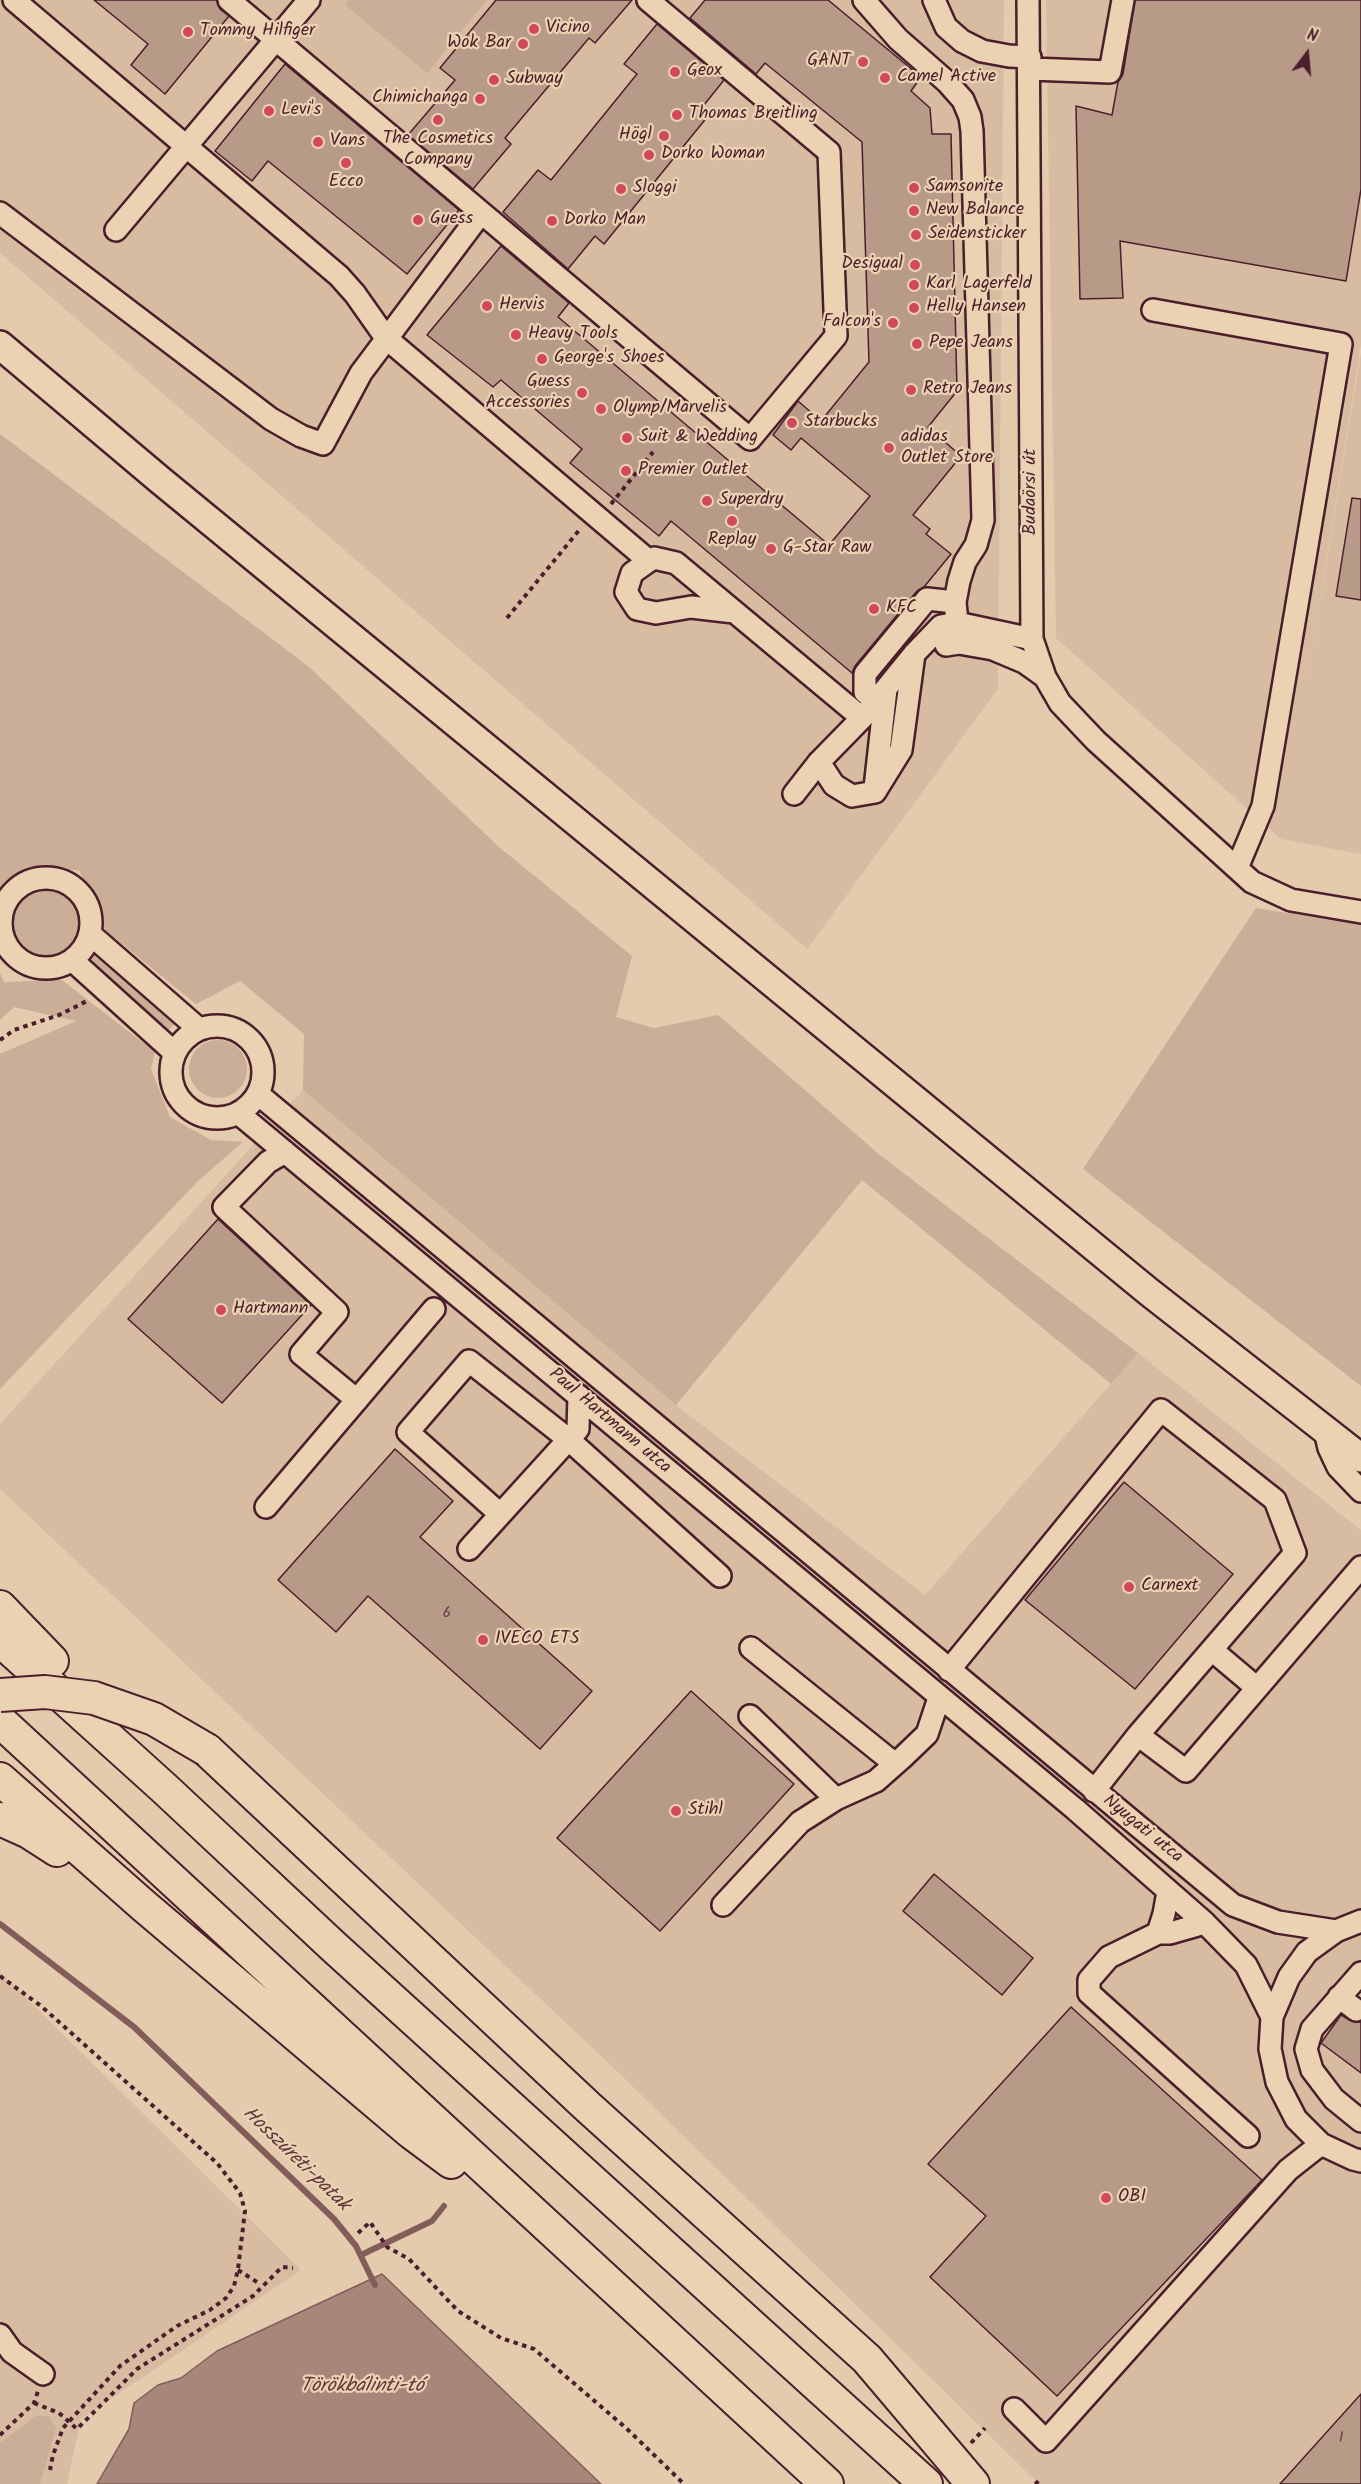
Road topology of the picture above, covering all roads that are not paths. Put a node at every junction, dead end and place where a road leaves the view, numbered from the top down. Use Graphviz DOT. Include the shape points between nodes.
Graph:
graph roads {
  1 [pos="14,0"];
  2 [pos="229,0"];
  3 [pos="309,0"];
  4 [pos="864,0"];
  5 [pos="934,0"];
  6 [pos="1029,0"];
  7 [pos="1123,0"];
  8 [pos="653,2"];
  9 [pos="276,40"];
  10 [pos="1030,63"];
  11 [pos="186,146"];
  12 [pos="0,213"];
  13 [pos="481,213"];
  14 [pos="116,230"];
  15 [pos="1153,310"];
  16 [pos="386,338"];
  17 [pos="0,345"];
  18 [pos="649,561"];
  19 [pos="734,612"];
  20 [pos="957,623"];
  21 [pos="1032,639"];
  22 [pos="914,654"];
  23 [pos="1045,677"];
  24 [pos="881,695"];
  25 [pos="862,718"];
  26 [pos="819,762"];
  27 [pos="874,792"];
  28 [pos="794,794"];
  29 [pos="1237,868"];
  30 [pos="1361,912"];
  31 [pos="90,934"];
  32 [pos="72,960"];
  33 [pos="199,1029"];
  34 [pos="175,1053"];
  35 [pos="258,1094"];
  36 [pos="238,1113"];
  37 [pos="285,1152"];
  38 [pos="424,1269"];
  39 [pos="434,1309"];
  40 [pos="481,1317"];
  41 [pos="579,1396"];
  42 [pos="357,1400"];
  43 [pos="615,1427"];
  44 [pos="1325,1431"];
  45 [pos="573,1434"];
  46 [pos="1361,1458"];
  47 [pos="1361,1491"];
  48 [pos="266,1507"];
  49 [pos="500,1514"];
  50 [pos="469,1548"];
  51 [pos="1361,1567"];
  52 [pos="720,1576"];
  53 [pos="0,1607"];
  54 [pos="0,1640"];
  55 [pos="751,1648"];
  56 [pos="1212,1650"];
  57 [pos="949,1670"];
  58 [pos="969,1686"];
  59 [pos="1257,1688"];
  60 [pos="0,1695"];
  61 [pos="939,1698"];
  62 [pos="750,1716"];
  63 [pos="0,1721"];
  64 [pos="978,1728"];
  65 [pos="927,1734"];
  66 [pos="1138,1735"];
  67 [pos="896,1764"];
  68 [pos="0,1779"];
  69 [pos="164,1788"];
  70 [pos="1094,1791"];
  71 [pos="836,1799"];
  72 [pos="0,1819"];
  73 [pos="1168,1892"];
  74 [pos="723,1905"];
  75 [pos="144,1906"];
  76 [pos="1361,1921"];
  77 [pos="1204,1923"];
  78 [pos="1336,1931"];
  79 [pos="1158,1934"];
  80 [pos="1361,1972"];
  81 [pos="1339,1997"];
  82 [pos="1356,2010"];
  83 [pos="1272,2017"];
  84 [pos="1361,2120"];
  85 [pos="1248,2136"];
  86 [pos="1321,2144"];
  87 [pos="1361,2161"];
  88 [pos="613,2287"];
  89 [pos="0,2336"];
  90 [pos="43,2374"];
  91 [pos="1014,2409"];
  92 [pos="828,2484"];
  93 [pos="926,2484"];
  94 [pos="972,2484"];
  1 -- 11 [label="street"];
  2 -- 9 [label="street"];
  3 -- 9 [label="street"];
  4 -- 20 [label="street" via="898,39 963,100 970,117 983,520 976,545 965,562"];
  5 -- 10 [label="street" via="946,27 962,41 982,51"];
  6 -- 10 [label="street, Budaörsi út"];
  7 -- 10 [label="street" via="1110,72"];
  8 -- 13 [label="street" via="829,152 836,336 750,439"];
  9 -- 11 [label="street"];
  9 -- 13 [label="street"];
  10 -- 21 [label="street, Budaörsi út"];
  11 -- 14 [label="street"];
  11 -- 16 [label="street" via="339,276"];
  12 -- 16 [label="street" via="271,419 323,444 361,373"];
  13 -- 16 [label="street"];
  15 -- 29 [label="street" via="1341,344 1263,806"];
  16 -- 18 [label="street"];
  17 -- 44 [label="main road" via="1149,1292"];
  18 -- 19 [label="street" via="654,558 676,563"];
  18 -- 19 [label="street" via="632,573 626,592 637,609 656,613 708,607"];
  19 -- 25 [label="street"];
  20 -- 21 [label="street"];
  20 -- 22 [label="street" via="941,626"];
  20 -- 23 [label="street" via="993,649 1024,662"];
  20 -- 24 [label="street" via="927,599 865,674 865,692"];
  21 -- 23 [label="street, Budaörsi út"];
  22 -- 24 [label="street"];
  22 -- 27 [label="street" via="901,750"];
  23 -- 29 [label="street, Budaörsi út" via="1060,703 1096,741"];
  24 -- 25 [label="street"];
  24 -- 27 [label="street"];
  25 -- 26 [label="street"];
  26 -- 27 [label="street" via="834,785 852,796"];
  26 -- 28 [label="street"];
  29 -- 30 [label="street, Budaörsi út" via="1252,882 1291,900"];
  31 -- 32 [label="street"];
  31 -- 32 [label="street" via="91,914 84,897 65,881 44,877 16,888 3,907 0,922 10,951 31,966 47,968"];
  31 -- 33 [label="street"];
  32 -- 34 [label="street"];
  33 -- 34 [label="street"];
  33 -- 35 [label="street" via="227,1027 250,1039 259,1052 264,1073"];
  34 -- 36 [label="street" via="172,1082 183,1102 199,1114 215,1118"];
  35 -- 36 [label="street"];
  35 -- 57 [label="street, Paul Hartmann utca"];
  36 -- 37 [label="street, Paul Hartmann utca"];
  37 -- 38 [label="street, Paul Hartmann utca"];
  37 -- 42 [label="street" via="268,1162 224,1207 337,1312 301,1354"];
  38 -- 39 [label="street"];
  38 -- 40 [label="street, Paul Hartmann utca"];
  39 -- 40 [label="street"];
  39 -- 42 [label="street"];
  40 -- 41 [label="street, Paul Hartmann utca"];
  41 -- 43 [label="street, Paul Hartmann utca"];
  41 -- 45 [label="street"];
  42 -- 48 [label="street"];
  43 -- 45 [label="street"];
  43 -- 61 [label="street, Paul Hartmann utca"];
  44 -- 46 [label="main road"];
  44 -- 47 [label="street" via="1338,1467"];
  45 -- 49 [label="street"];
  45 -- 49 [label="street" via="469,1361 408,1432"];
  45 -- 52 [label="street"];
  49 -- 50 [label="street"];
  51 -- 59 [label="street"];
  53 -- 69 [label="highway" via="103,1713"];
  54 -- 69 [label="highway"];
  55 -- 67 [label="street"];
  56 -- 57 [label="street" via="1295,1553 1275,1500 1161,1410"];
  56 -- 59 [label="street"];
  56 -- 66 [label="street"];
  57 -- 58 [label="street, Paul Hartmann utca"];
  58 -- 70 [label="street, Nyugati utca"];
  59 -- 66 [label="street" via="1186,1771"];
  60 -- 94 [label="highway, bridge" via="45,1692 94,1698 154,1719 207,1750 588,2107 867,2359"];
  61 -- 64 [label="street, Paul Hartmann utca"];
  61 -- 65 [label="street"];
  62 -- 71 [label="street"];
  63 -- 88 [label="highway"];
  64 -- 65 [label="street" via="953,1726"];
  64 -- 73 [label="street, Nyugati utca"];
  65 -- 67 [label="street"];
  66 -- 70 [label="street"];
  67 -- 71 [label="street" via="876,1781"];
  68 -- 75 [label="highway"];
  69 -- 93 [label="highway"];
  70 -- 78 [label="street, Nyugati utca" via="1233,1905 1278,1922"];
  71 -- 74 [label="street" via="800,1822"];
  72 -- 75 [label="highway" via="29,1832"];
  73 -- 77 [label="street, Nyugati utca"];
  73 -- 79 [label="street"];
  75 -- 88 [label="highway" via="412,2133"];
  76 -- 78 [label="street"];
  77 -- 79 [label="street"];
  77 -- 83 [label="street, Nyugati utca" via="1246,1965"];
  78 -- 83 [label="street" via="1307,1952 1290,1977"];
  79 -- 85 [label="street" via="1109,1957 1089,1980 1089,1993"];
  80 -- 81 [label="street"];
  81 -- 82 [label="street"];
  81 -- 84 [label="street" via="1312,2029 1306,2049 1312,2070 1334,2099"];
  83 -- 86 [label="street" via="1270,2049 1276,2082 1296,2119"];
  86 -- 87 [label="street"];
  86 -- 91 [label="street" via="1288,2170 1046,2441"];
  88 -- 92 [label="highway"];
  89 -- 90 [label="street" via="12,2352"];
}
